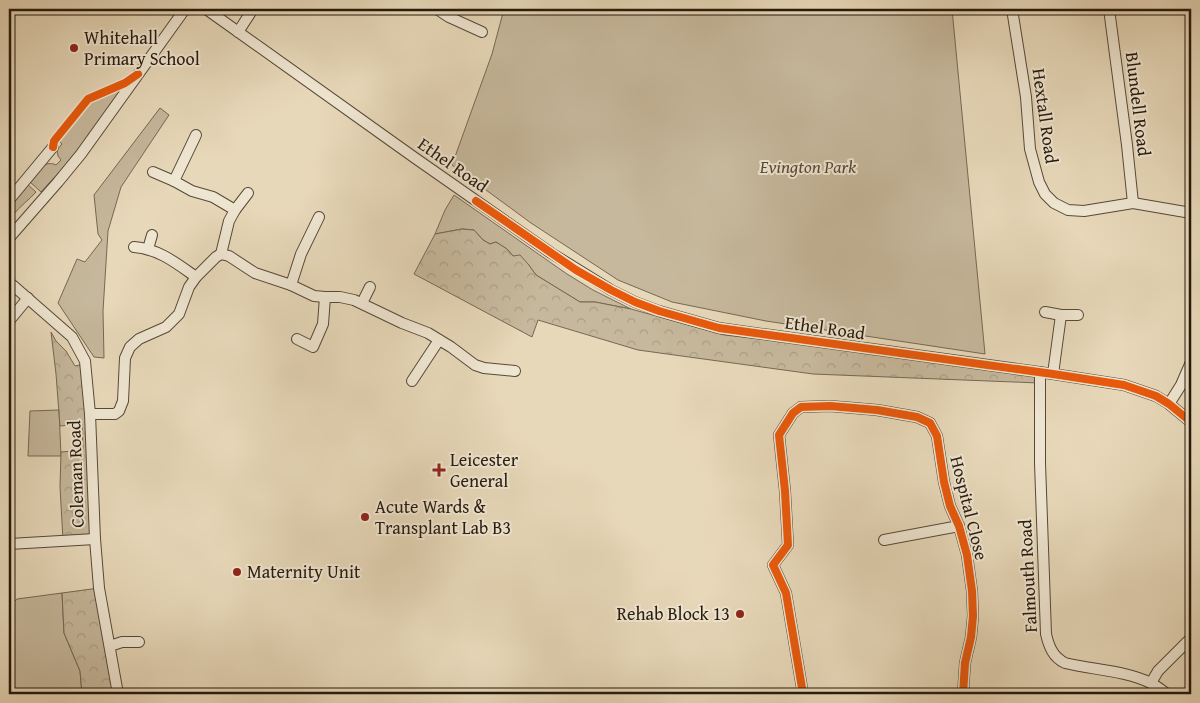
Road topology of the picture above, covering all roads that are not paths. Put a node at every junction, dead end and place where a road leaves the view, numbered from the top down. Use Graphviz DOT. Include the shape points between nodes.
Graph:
graph roads {
  1 [pos="185,9"];
  2 [pos="206,9"];
  3 [pos="253,9"];
  4 [pos="437,9"];
  5 [pos="1012,9"];
  6 [pos="1109,9"];
  7 [pos="451,13"];
  8 [pos="238,32"];
  9 [pos="482,32"];
  10 [pos="196,135"];
  11 [pos="53,147"];
  12 [pos="153,172"];
  13 [pos="174,181"];
  14 [pos="248,193"];
  15 [pos="9,200"];
  16 [pos="1134,204"];
  17 [pos="235,210"];
  18 [pos="1191,213"];
  19 [pos="319,217"];
  20 [pos="152,235"];
  21 [pos="9,238"];
  22 [pos="134,247"];
  23 [pos="148,249"];
  24 [pos="221,254"];
  25 [pos="196,277"];
  26 [pos="9,282"];
  27 [pos="291,285"];
  28 [pos="370,287"];
  29 [pos="28,298"];
  30 [pos="325,298"];
  31 [pos="362,303"];
  32 [pos="1045,312"];
  33 [pos="1061,315"];
  34 [pos="1078,316"];
  35 [pos="9,321"];
  36 [pos="297,339"];
  37 [pos="439,340"];
  38 [pos="1191,362"];
  39 [pos="515,371"];
  40 [pos="1040,372"];
  41 [pos="1053,374"];
  42 [pos="412,381"];
  43 [pos="1169,404"];
  44 [pos="90,414"];
  45 [pos="1191,422"];
  46 [pos="959,526"];
  47 [pos="95,539"];
  48 [pos="884,540"];
  49 [pos="9,544"];
  50 [pos="1191,638"];
  51 [pos="139,642"];
  52 [pos="110,646"];
  53 [pos="1151,683"];
  54 [pos="118,694"];
  55 [pos="803,694"];
  56 [pos="963,694"];
  57 [pos="1167,694"];
  1 -- 21 [label="street" via="86,147"];
  2 -- 8 [label="street, Ethel Road"];
  3 -- 8 [label="street"];
  4 -- 7 [label="street"];
  5 -- 16 [label="street, Hextall Road" via="1026,97 1030,150 1045,194 1068,210"];
  6 -- 16 [label="street, Blundell Road"];
  7 -- 9 [label="street"];
  8 -- 40 [label="street, Ethel Road" via="551,253 635,302 719,328"];
  10 -- 13 [label="street"];
  11 -- 15 [label="street"];
  12 -- 13 [label="street"];
  13 -- 17 [label="street"];
  14 -- 17 [label="street"];
  16 -- 18 [label="street, Hextall Road"];
  17 -- 24 [label="street"];
  19 -- 27 [label="street" via="298,261"];
  20 -- 23 [label="street"];
  22 -- 23 [label="street"];
  23 -- 25 [label="street"];
  24 -- 25 [label="street"];
  24 -- 27 [label="street" via="266,278"];
  25 -- 44 [label="street" via="179,314 166,327 139,338 130,347 125,358 123,401 119,411 115,414"];
  26 -- 29 [label="street, Coleman Road"];
  27 -- 30 [label="street"];
  28 -- 31 [label="street"];
  29 -- 35 [label="street"];
  29 -- 44 [label="street, Coleman Road" via="72,337 82,354"];
  30 -- 31 [label="street" via="340,297"];
  30 -- 36 [label="street" via="323,324 313,347"];
  31 -- 37 [label="street"];
  32 -- 33 [label="street"];
  33 -- 34 [label="street"];
  33 -- 41 [label="street"];
  37 -- 39 [label="street" via="475,365"];
  37 -- 42 [label="street"];
  38 -- 43 [label="street"];
  40 -- 41 [label="street, Ethel Road"];
  40 -- 53 [label="street, Falmouth Road" via="1040,464 1048,645 1065,663"];
  41 -- 43 [label="street, Ethel Road" via="1124,385"];
  43 -- 45 [label="street, Ethel Road"];
  44 -- 47 [label="street, Coleman Road"];
  46 -- 48 [label="street, Hospital Close"];
  46 -- 55 [label="street, Hospital Close" via="950,506 937,436 930,423 917,417 877,410 830,406 801,407 793,413 779,435 788,545 773,565 786,593"];
  46 -- 56 [label="street, Hospital Close" via="967,554 973,616"];
  47 -- 49 [label="street"];
  47 -- 52 [label="street, Coleman Road" via="99,588"];
  50 -- 53 [label="street" via="1158,671"];
  51 -- 52 [label="street"];
  52 -- 54 [label="street, Coleman Road"];
  53 -- 57 [label="street, Falmouth Road"];
}
